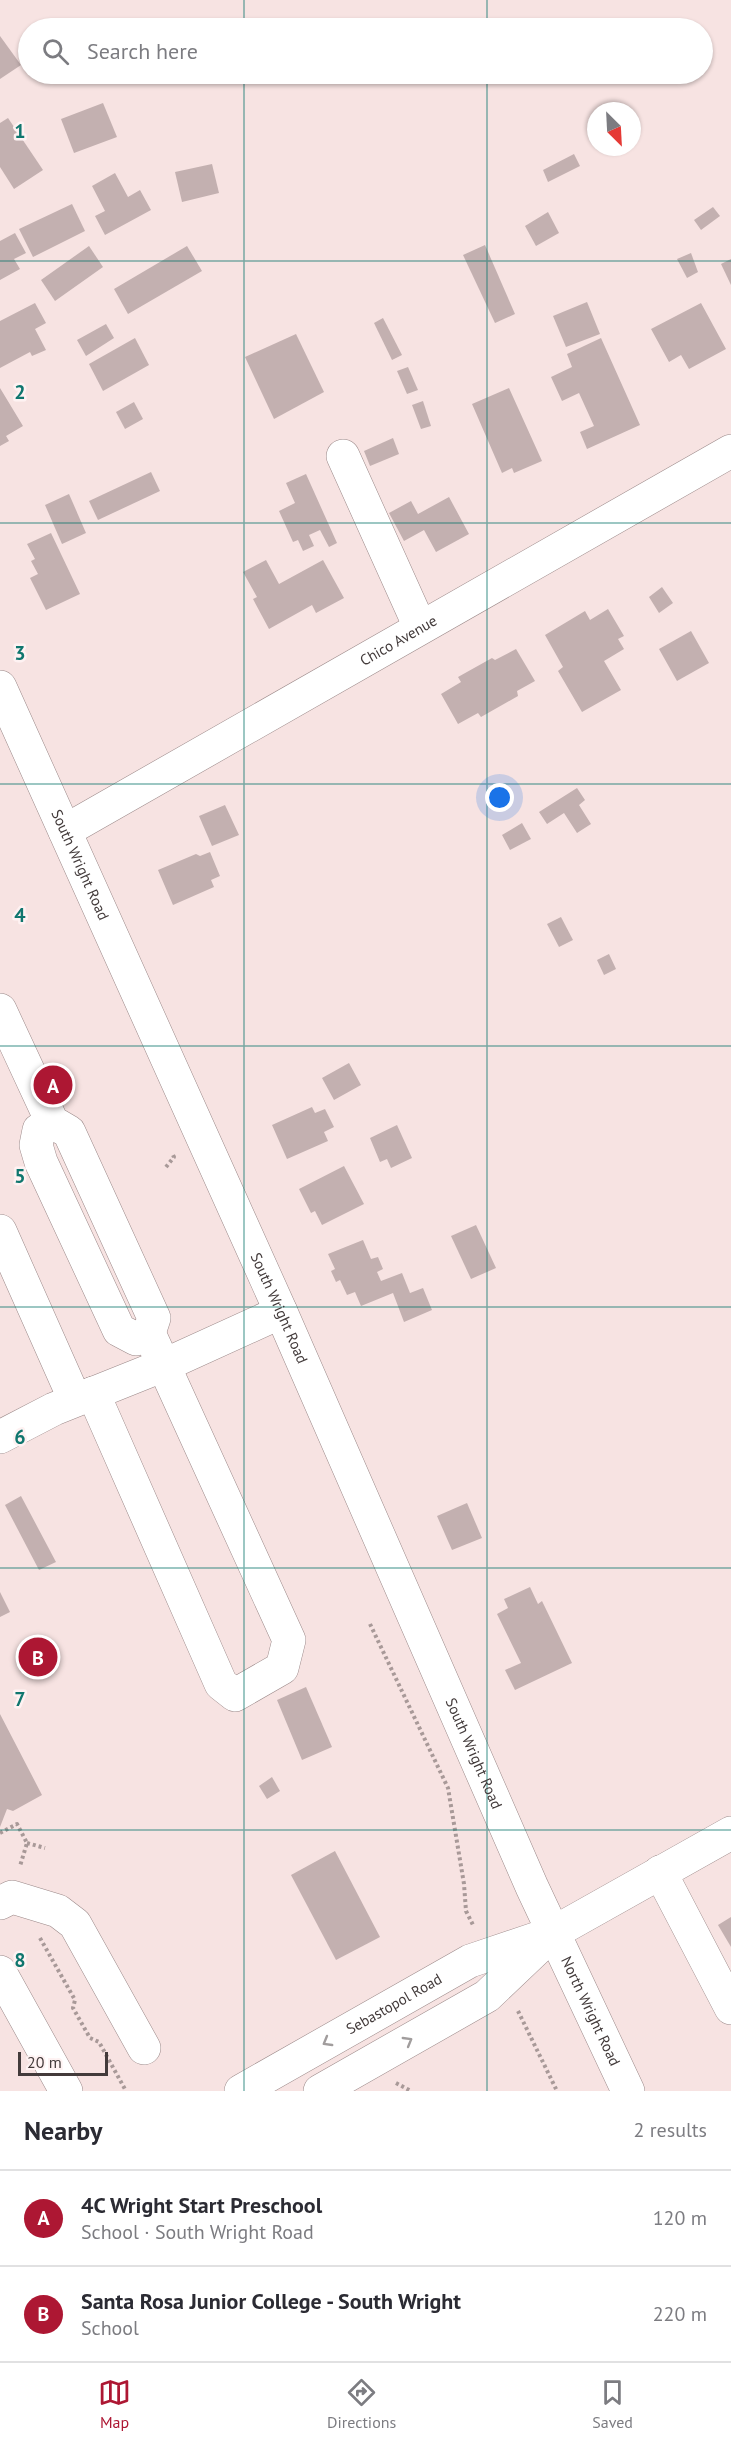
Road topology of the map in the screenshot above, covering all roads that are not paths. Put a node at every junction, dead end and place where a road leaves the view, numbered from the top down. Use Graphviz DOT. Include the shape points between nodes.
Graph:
graph roads {
  1 [pos="731,451"];
  2 [pos="343,456"];
  3 [pos="420,627"];
  4 [pos="0,687"];
  5 [pos="65,831"];
  6 [pos="0,1010"];
  7 [pos="0,1231"];
  8 [pos="281,1312"];
  9 [pos="164,1365"];
  10 [pos="84,1397"];
  11 [pos="0,1437"];
  12 [pos="731,1833"];
  13 [pos="660,1872"];
  14 [pos="0,1904"];
  15 [pos="553,1933"];
  16 [pos="0,1972"];
  17 [pos="731,2008"];
  18 [pos="144,2048"];
  19 [pos="66,2091"];
  20 [pos="240,2091"];
  21 [pos="320,2091"];
  22 [pos="628,2091"];
  1 -- 3 [label="main road, Chico Avenue"];
  2 -- 3 [label="main road"];
  3 -- 5 [label="main road, Chico Avenue"];
  4 -- 5 [label="main road, South Wright Road"];
  5 -- 8 [label="main road, South Wright Road"];
  6 -- 9 [label="main road" via="52,1122 69,1132 154,1318 149,1333"];
  7 -- 10 [label="main road"];
  8 -- 9 [label="main road"];
  8 -- 15 [label="main road, South Wright Road"];
  9 -- 10 [label="main road"];
  9 -- 10 [label="main road" via="289,1641 282,1668 235,1695 221,1684"];
  10 -- 11 [label="main road"];
  12 -- 13 [label="main road, Sebastopol Road"];
  13 -- 15 [label="main road, Sebastopol Road"];
  13 -- 17 [label="main road"];
  14 -- 18 [label="main road" via="12,1897 58,1911 75,1924"];
  15 -- 20 [label="main road, Sebastopol Road, one-way" via="470,1961"];
  21 -- 15 [label="main road, Sebastopol Road, one-way" via="487,1995"];
  15 -- 22 [label="main road, North Wright Road"];
  16 -- 19 [label="main road"];
}
